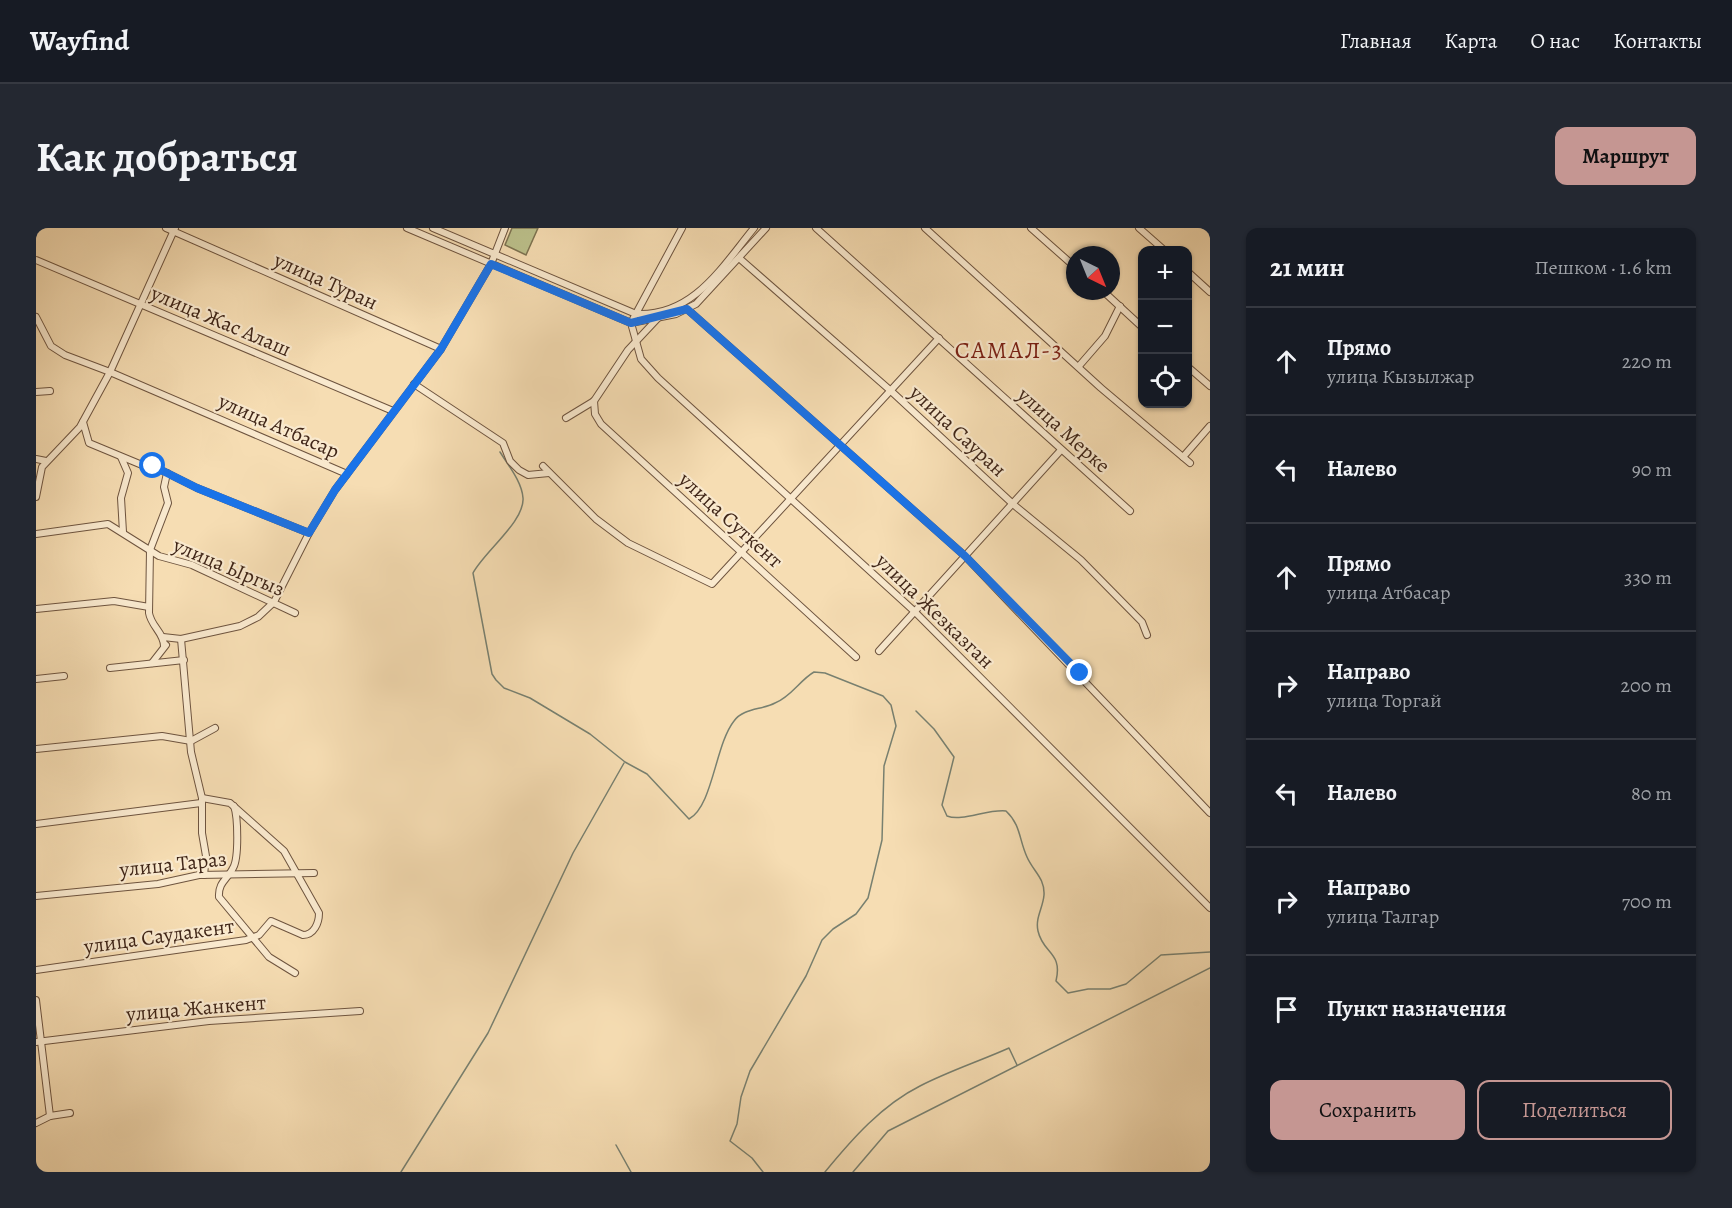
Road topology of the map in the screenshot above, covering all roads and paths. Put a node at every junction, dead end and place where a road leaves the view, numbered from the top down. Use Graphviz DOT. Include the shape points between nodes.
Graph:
graph roads {
  1 [pos="166,228"];
  2 [pos="407,228"];
  3 [pos="433,228"];
  4 [pos="505,228"];
  5 [pos="682,228"];
  6 [pos="754,228"];
  7 [pos="766,228"];
  8 [pos="816,228"];
  9 [pos="925,228"];
  10 [pos="1030,228"];
  11 [pos="1139,228"];
  12 [pos="175,230"];
  13 [pos="1159,246"];
  14 [pos="494,254"];
  15 [pos="739,258"];
  16 [pos="1066,259"];
  17 [pos="36,260"];
  18 [pos="491,264"];
  19 [pos="1192,276"];
  20 [pos="1210,292"];
  21 [pos="1113,300"];
  22 [pos="139,305"];
  23 [pos="1120,306"];
  24 [pos="687,309"];
  25 [pos="636,314"];
  26 [pos="36,316"];
  27 [pos="658,318"];
  28 [pos="1138,322"];
  29 [pos="631,323"];
  30 [pos="939,338"];
  31 [pos="634,343"];
  32 [pos="441,349"];
  33 [pos="1079,366"];
  34 [pos="1192,370"];
  35 [pos="110,372"];
  36 [pos="414,384"];
  37 [pos="1210,386"];
  38 [pos="50,391"];
  39 [pos="891,391"];
  40 [pos="36,392"];
  41 [pos="594,401"];
  42 [pos="393,411"];
  43 [pos="566,418"];
  44 [pos="84,420"];
  45 [pos="1210,426"];
  46 [pos="840,445"];
  47 [pos="1061,450"];
  48 [pos="120,457"];
  49 [pos="1183,457"];
  50 [pos="36,459"];
  51 [pos="46,461"];
  52 [pos="1190,463"];
  53 [pos="543,466"];
  54 [pos="549,472"];
  55 [pos="167,473"];
  56 [pos="347,474"];
  57 [pos="36,497"];
  58 [pos="790,497"];
  59 [pos="1014,505"];
  60 [pos="1130,511"];
  61 [pos="121,519"];
  62 [pos="110,524"];
  63 [pos="123,532"];
  64 [pos="309,533"];
  65 [pos="36,534"];
  66 [pos="150,550"];
  67 [pos="742,552"];
  68 [pos="965,556"];
  69 [pos="274,602"];
  70 [pos="149,607"];
  71 [pos="36,609"];
  72 [pos="914,612"];
  73 [pos="295,613"];
  74 [pos="1147,635"];
  75 [pos="163,637"];
  76 [pos="173,639"];
  77 [pos="181,639"];
  78 [pos="164,646"];
  79 [pos="879,651"];
  80 [pos="856,657"];
  81 [pos="184,660"];
  82 [pos="151,664"];
  83 [pos="110,668"];
  84 [pos="64,676"];
  85 [pos="36,679"];
  86 [pos="215,728"];
  87 [pos="190,741"];
  88 [pos="36,749"];
  89 [pos="201,800"];
  90 [pos="234,806"];
  91 [pos="1210,813"];
  92 [pos="36,824"];
  93 [pos="298,873"];
  94 [pos="314,873"];
  95 [pos="228,874"];
  96 [pos="204,875"];
  97 [pos="36,896"];
  98 [pos="1210,908"];
  99 [pos="242,927"];
  100 [pos="254,938"];
  101 [pos="236,942"];
  102 [pos="36,969"];
  103 [pos="295,973"];
  104 [pos="36,1000"];
  105 [pos="360,1011"];
  106 [pos="38,1042"];
  107 [pos="70,1113"];
  108 [pos="50,1116"];
  109 [pos="36,1123"];
  1 -- 12 [label="street, улица Туран"];
  2 -- 18 [label="street"];
  3 -- 14 [label="street"];
  4 -- 14 [label="street, улица Атбасар"];
  5 -- 25 [label="street"];
  6 -- 25 [label="street" via="692,299 653,313"];
  7 -- 15 [label="street"];
  8 -- 30 [label="street, улица Мерке"];
  9 -- 33 [label="street"];
  10 -- 16 [label="street"];
  11 -- 13 [label="street"];
  12 -- 22 [label="street"];
  12 -- 32 [label="street, улица Туран"];
  14 -- 18 [label="street, улица Атбасар"];
  14 -- 25 [label="street"];
  15 -- 24 [label="street"];
  15 -- 39 [label="street, улица Сауран"];
  17 -- 22 [label="street, улица Жас Алаш"];
  18 -- 29 [label="street"];
  18 -- 32 [label="street, улица Атбасар"];
  19 -- 20 [label="street"];
  21 -- 23 [label="street"];
  22 -- 35 [label="street"];
  22 -- 42 [label="street, улица Жас Алаш"];
  23 -- 28 [label="street"];
  23 -- 33 [label="street" via="1105,336"];
  24 -- 27 [label="street"];
  24 -- 46 [label="street"];
  25 -- 29 [label="street"];
  26 -- 35 [label="street, улица Атбасар" via="59,352"];
  27 -- 29 [label="street"];
  27 -- 31 [label="street"];
  29 -- 31 [label="street" via="636,332"];
  30 -- 39 [label="street"];
  30 -- 47 [label="street, улица Мерке"];
  31 -- 41 [label="street"];
  31 -- 58 [label="street, улица Жезказган" via="640,359 658,378"];
  32 -- 36 [label="street, улица Атбасар"];
  33 -- 49 [label="street"];
  34 -- 37 [label="street"];
  35 -- 44 [label="street"];
  35 -- 56 [label="street, улица Атбасар"];
  36 -- 42 [label="street, улица Атбасар"];
  36 -- 54 [label="street" via="503,443 510,461 519,470 528,475"];
  38 -- 40 [label="street"];
  39 -- 46 [label="street"];
  39 -- 59 [label="street, улица Сауран"];
  41 -- 43 [label="street"];
  41 -- 67 [label="street, улица Суткент" via="594,414 601,424"];
  42 -- 56 [label="street, улица Атбасар"];
  44 -- 48 [label="street" via="83,430 89,443"];
  44 -- 51 [label="street"];
  45 -- 49 [label="street"];
  46 -- 58 [label="street"];
  46 -- 68 [label="street"];
  47 -- 59 [label="street"];
  47 -- 60 [label="street, улица Мерке"];
  48 -- 55 [label="street"];
  48 -- 61 [label="street" via="128,473"];
  49 -- 52 [label="street"];
  50 -- 51 [label="street"];
  51 -- 57 [label="street" via="40,471"];
  53 -- 54 [label="street"];
  54 -- 67 [label="street" via="596,519 628,543 712,584"];
  55 -- 64 [label="street"];
  55 -- 66 [label="street" via="164,487 168,503"];
  56 -- 64 [label="street"];
  58 -- 67 [label="street"];
  58 -- 72 [label="street, улица Жезказган"];
  59 -- 68 [label="street"];
  59 -- 74 [label="street, улица Сауран" via="1112,589 1142,622"];
  61 -- 62 [label="street"];
  61 -- 63 [label="street"];
  62 -- 63 [label="street, улица Ыргыз"];
  62 -- 65 [label="street"];
  63 -- 66 [label="street, улица Ыргыз"];
  64 -- 69 [label="street"];
  66 -- 69 [label="street, улица Ыргыз"];
  66 -- 70 [label="street"];
  67 -- 80 [label="street, улица Суткент"];
  68 -- 72 [label="street"];
  68 -- 91 [label="street"];
  69 -- 73 [label="street, улица Ыргыз"];
  69 -- 77 [label="street" via="258,617 240,626"];
  70 -- 71 [label="street" via="114,601"];
  70 -- 75 [label="street" via="151,621"];
  72 -- 79 [label="street"];
  72 -- 98 [label="street, улица Жезказган"];
  75 -- 76 [label="street"];
  75 -- 78 [label="street"];
  76 -- 77 [label="street"];
  76 -- 78 [label="street"];
  77 -- 81 [label="street"];
  78 -- 82 [label="street"];
  81 -- 82 [label="street"];
  81 -- 87 [label="street"];
  82 -- 83 [label="street"];
  84 -- 85 [label="street"];
  86 -- 87 [label="street"];
  87 -- 88 [label="street" via="162,736"];
  87 -- 89 [label="street"];
  89 -- 90 [label="street" via="224,801"];
  89 -- 92 [label="street"];
  89 -- 96 [label="street"];
  90 -- 93 [label="street" via="284,851"];
  90 -- 95 [label="street" via="235,862"];
  93 -- 94 [label="street, улица Тараз"];
  93 -- 95 [label="street, улица Тараз"];
  93 -- 100 [label="street, улица Саудакент" via="319,913 312,932 296,933 273,921"];
  95 -- 96 [label="street, улица Тараз"];
  95 -- 99 [label="street" via="220,886 219,897"];
  96 -- 97 [label="street, улица Тараз" via="158,884"];
  99 -- 100 [label="street"];
  99 -- 101 [label="street"];
  100 -- 101 [label="street, улица Саудакент"];
  100 -- 103 [label="street" via="269,957"];
  101 -- 102 [label="street, улица Саудакент"];
  104 -- 106 [label="street"];
  105 -- 106 [label="street, улица Жанкент" via="209,1021"];
  106 -- 108 [label="street"];
  107 -- 108 [label="street"];
  108 -- 109 [label="street"];
}
